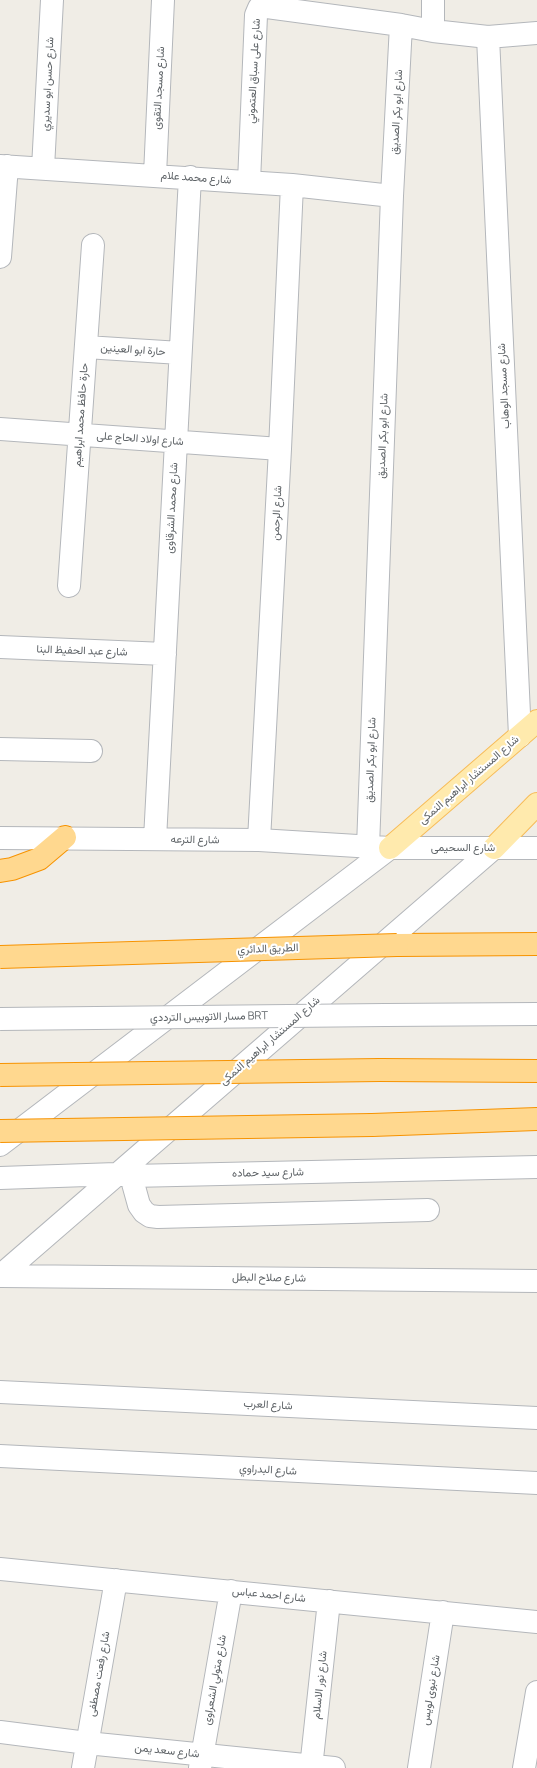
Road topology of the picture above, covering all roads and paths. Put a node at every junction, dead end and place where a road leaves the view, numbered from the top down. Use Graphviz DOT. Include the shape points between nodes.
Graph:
graph roads {
  1 [pos="52,0"];
  2 [pos="163,0"];
  3 [pos="433,0"];
  4 [pos="401,25"];
  5 [pos="433,31"];
  6 [pos="537,32"];
  7 [pos="488,37"];
  8 [pos="3,166"];
  9 [pos="43,168"];
  10 [pos="155,175"];
  11 [pos="190,177"];
  12 [pos="249,182"];
  13 [pos="292,185"];
  14 [pos="392,196"];
  15 [pos="93,245"];
  16 [pos="0,257"];
  17 [pos="86,347"];
  18 [pos="180,353"];
  19 [pos="0,429"];
  20 [pos="80,435"];
  21 [pos="176,441"];
  22 [pos="280,449"];
  23 [pos="69,586"];
  24 [pos="0,648"];
  25 [pos="165,654"];
  26 [pos="537,721"];
  27 [pos="520,736"];
  28 [pos="0,749"];
  29 [pos="91,751"];
  30 [pos="537,804"];
  31 [pos="65,837"];
  32 [pos="0,838"];
  33 [pos="155,839"];
  34 [pos="259,840"];
  35 [pos="368,847"];
  36 [pos="390,848"];
  37 [pos="494,848"];
  38 [pos="537,848"];
  39 [pos="0,871"];
  40 [pos="537,944"];
  41 [pos="0,956"];
  42 [pos="537,1014"];
  43 [pos="0,1018"];
  44 [pos="537,1071"];
  45 [pos="0,1075"];
  46 [pos="537,1119"];
  47 [pos="0,1131"];
  48 [pos="0,1145"];
  49 [pos="537,1166"];
  50 [pos="124,1175"];
  51 [pos="0,1178"];
  52 [pos="428,1210"];
  53 [pos="0,1276"];
  54 [pos="537,1281"];
  55 [pos="0,1392"];
  56 [pos="537,1418"];
  57 [pos="0,1456"];
  58 [pos="537,1483"];
  59 [pos="0,1572"];
  60 [pos="116,1580"];
  61 [pos="230,1591"];
  62 [pos="329,1601"];
  63 [pos="443,1612"];
  64 [pos="537,1622"];
  65 [pos="537,1692"];
  66 [pos="0,1732"];
  67 [pos="87,1743"];
  68 [pos="201,1761"];
  69 [pos="312,1767"];
  70 [pos="83,1768"];
  71 [pos="334,1768"];
  72 [pos="419,1768"];
  73 [pos="524,1768"];
  1 -- 9 [label="street, شارع حسن ابو سديري"];
  2 -- 10 [label="street, شارع مسجد التقوى"];
  3 -- 5 [label="street"];
  4 -- 5 [label="street"];
  4 -- 12 [label="street, شارع على سباق العتموني" via="259,8 256,15"];
  4 -- 14 [label="street, شارع ابو بكر الصديق"];
  5 -- 7 [label="street"];
  6 -- 7 [label="street"];
  7 -- 27 [label="street, شارع مسجد الوهاب"];
  8 -- 9 [label="street, شارع محمد علام"];
  8 -- 16 [label="street"];
  9 -- 10 [label="street, شارع محمد علام"];
  10 -- 11 [label="street, شارع محمد علام"];
  11 -- 12 [label="street, شارع محمد علام"];
  11 -- 18 [label="street, شارع محمد الشرقاوى"];
  12 -- 13 [label="street, شارع محمد علام"];
  13 -- 14 [label="street, شارع محمد علام"];
  13 -- 22 [label="street, شارع الرحمن"];
  14 -- 35 [label="street, شارع ابو بكر الصديق"];
  15 -- 17 [label="street, حارة حافظ محمد ابراهيم"];
  17 -- 18 [label="street, حارة ابو العينين"];
  17 -- 20 [label="street, حارة حافظ محمد ابراهيم"];
  18 -- 21 [label="street, شارع محمد الشرقاوى"];
  19 -- 20 [label="street, شارع اولاد الحاج على"];
  20 -- 21 [label="street, شارع اولاد الحاج على"];
  20 -- 23 [label="street, حارة حافظ محمد ابراهيم"];
  21 -- 22 [label="street, شارع اولاد الحاج على"];
  21 -- 25 [label="street, شارع محمد الشرقاوى"];
  22 -- 34 [label="street, شارع الرحمن"];
  24 -- 25 [label="street, شارع عبد الحفيظ البنا"];
  25 -- 33 [label="street, شارع محمد الشرقاوى"];
  26 -- 27 [label="main road, شارع المستشار ابراهيم النمكى"];
  27 -- 36 [label="main road, شارع المستشار ابراهيم النمكى"];
  28 -- 29 [label="street"];
  30 -- 37 [label="main road, شارع المستشار ابراهيم النمكى"];
  31 -- 32 [label="street, شارع الترعه"];
  31 -- 33 [label="street, شارع الترعه"];
  31 -- 39 [label="highway" via="39,859"];
  33 -- 34 [label="street, شارع الترعه"];
  34 -- 35 [label="street, شارع الترعه"];
  35 -- 36 [label="street, شارع الترعه"];
  36 -- 37 [label="street, شارع السحيمى"];
  36 -- 48 [label="street, شارع المستشار ابراهيم النمكى"];
  37 -- 38 [label="street, شارع السحيمى"];
  37 -- 50 [label="street, شارع المستشار ابراهيم النمكى"];
  40 -- 41 [label="highway, الطريق الدائري, bridge" via="397,945"];
  42 -- 43 [label="street, مسار الاتوبيس الترددي BRT, bridge"];
  44 -- 45 [label="highway, bridge" via="380,1070"];
  46 -- 47 [label="highway, bridge" via="372,1125"];
  49 -- 50 [label="street, شارع سيد حماده"];
  50 -- 51 [label="street, شارع سيد حماده"];
  50 -- 52 [label="street" via="144,1212 158,1217"];
  50 -- 53 [label="street, شارع المستشار ابراهيم النمكى"];
  53 -- 54 [label="street, شارع صلاح البطل"];
  55 -- 56 [label="street, شارع العرب"];
  57 -- 58 [label="street, شارع البدراوي"];
  59 -- 60 [label="street, شارع احمد عباس"];
  60 -- 61 [label="street, شارع احمد عباس"];
  60 -- 67 [label="street, شارع رفعت مصطفى"];
  61 -- 62 [label="street, شارع احمد عباس"];
  61 -- 68 [label="street, شارع متولي الشعراوى"];
  62 -- 63 [label="street, شارع احمد عباس"];
  62 -- 69 [label="street, شارع نور الاسلام"];
  63 -- 64 [label="street, شارع احمد عباس"];
  63 -- 72 [label="street, شارع نبوى لويس"];
  65 -- 73 [label="street"];
  66 -- 67 [label="street, شارع سعد يمن"];
  67 -- 68 [label="street, شارع سعد يمن"];
  67 -- 70 [label="street, شارع رفعت مصطفى"];
  68 -- 69 [label="street, شارع سعد يمن"];
  69 -- 71 [label="street, شارع سعد يمن"];
}
